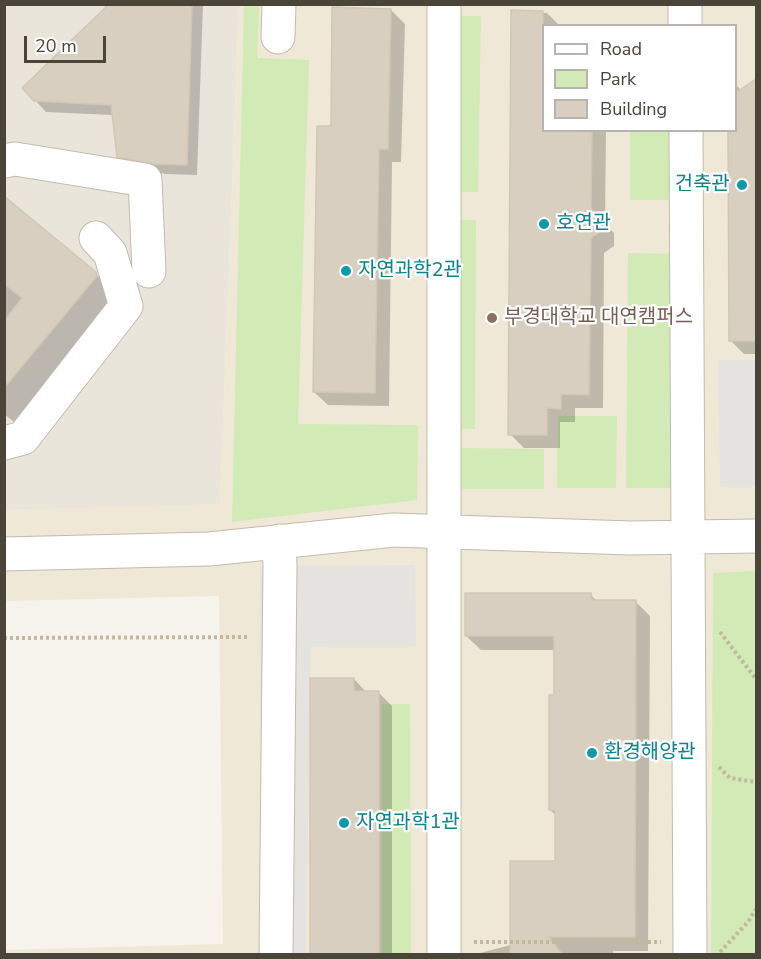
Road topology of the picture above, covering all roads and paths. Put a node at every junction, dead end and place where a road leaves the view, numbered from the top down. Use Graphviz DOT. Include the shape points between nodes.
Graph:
graph roads {
  1 [pos="279,4"];
  2 [pos="444,4"];
  3 [pos="685,4"];
  4 [pos="685,24"];
  5 [pos="278,37"];
  6 [pos="686,132"];
  7 [pos="4,161"];
  8 [pos="96,238"];
  9 [pos="149,272"];
  10 [pos="4,443"];
  11 [pos="443,532"];
  12 [pos="756,536"];
  13 [pos="687,537"];
  14 [pos="279,541"];
  15 [pos="4,554"];
  16 [pos="687,621"];
  17 [pos="279,637"];
  18 [pos="4,638"];
  19 [pos="756,679"];
  20 [pos="688,759"];
  21 [pos="756,782"];
  22 [pos="756,909"];
  23 [pos="444,948"];
  24 [pos="699,950"];
  25 [pos="276,954"];
  1 -- 5 [label="street"];
  2 -- 11 [label="street"];
  3 -- 4 [label="street"];
  6 -- 13 [label="street"];
  7 -- 9 [label="street" via="15,159 145,180"];
  8 -- 10 [label="street" via="110,253 126,306 23,438"];
  11 -- 13 [label="street"];
  11 -- 14 [label="street" via="394,530"];
  11 -- 23 [label="street"];
  12 -- 13 [label="street"];
  13 -- 16 [label="street"];
  14 -- 15 [label="street" via="209,549"];
  14 -- 17 [label="street"];
  16 -- 19 [label="path" via="712,622"];
  16 -- 20 [label="street"];
  17 -- 18 [label="path"];
  17 -- 25 [label="street"];
  20 -- 21 [label="path" via="712,759 730,778"];
  20 -- 24 [label="street"];
  22 -- 24 [label="path" via="748,922"];
  23 -- 24 [label="path"];
}
